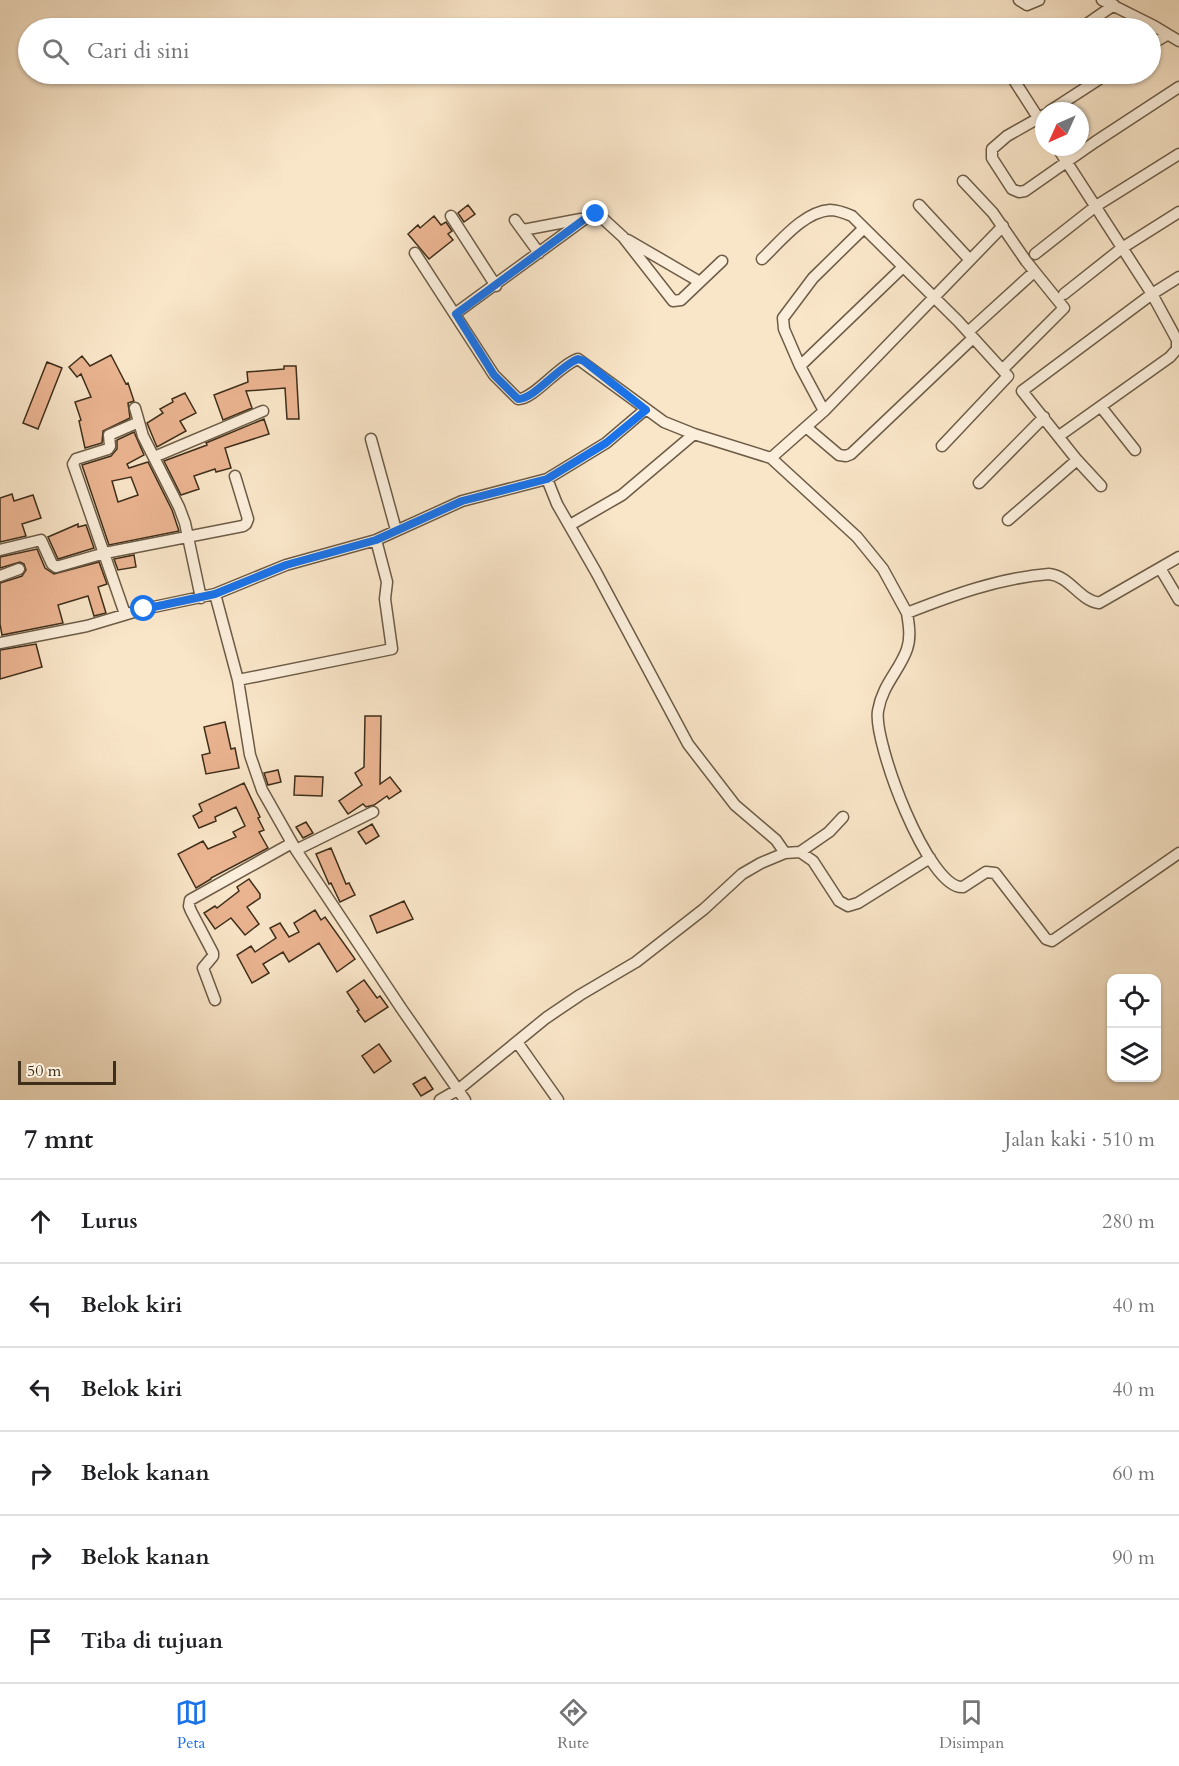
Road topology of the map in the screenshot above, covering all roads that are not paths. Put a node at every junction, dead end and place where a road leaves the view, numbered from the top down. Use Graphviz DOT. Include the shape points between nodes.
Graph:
graph roads {
  1 [pos="1019,0"];
  2 [pos="1039,0"];
  3 [pos="1102,0"];
  4 [pos="1114,5"];
  5 [pos="1095,18"];
  6 [pos="1139,18"];
  7 [pos="1161,31"];
  8 [pos="1167,35"];
  9 [pos="1161,39"];
  10 [pos="1179,41"];
  11 [pos="1017,84"];
  12 [pos="1092,84"];
  13 [pos="1179,87"];
  14 [pos="1064,102"];
  15 [pos="1035,110"];
  16 [pos="1035,123"];
  17 [pos="1179,154"];
  18 [pos="1063,156"];
  19 [pos="1067,161"];
  20 [pos="963,181"];
  21 [pos="919,205"];
  22 [pos="1096,207"];
  23 [pos="1179,212"];
  24 [pos="451,216"];
  25 [pos="586,218"];
  26 [pos="515,220"];
  27 [pos="1003,226"];
  28 [pos="864,228"];
  29 [pos="523,230"];
  30 [pos="622,237"];
  31 [pos="1122,248"];
  32 [pos="415,253"];
  33 [pos="539,253"];
  34 [pos="1035,254"];
  35 [pos="762,259"];
  36 [pos="970,260"];
  37 [pos="723,261"];
  38 [pos="903,267"];
  39 [pos="1034,272"];
  40 [pos="1179,277"];
  41 [pos="700,282"];
  42 [pos="496,286"];
  43 [pos="1064,294"];
  44 [pos="1152,294"];
  45 [pos="934,297"];
  46 [pos="456,314"];
  47 [pos="970,335"];
  48 [pos="800,366"];
  49 [pos="1003,369"];
  50 [pos="1101,407"];
  51 [pos="135,408"];
  52 [pos="646,410"];
  53 [pos="263,411"];
  54 [pos="824,411"];
  55 [pos="1044,417"];
  56 [pos="139,422"];
  57 [pos="806,427"];
  58 [pos="694,435"];
  59 [pos="1059,436"];
  60 [pos="370,439"];
  61 [pos="942,446"];
  62 [pos="1134,450"];
  63 [pos="154,457"];
  64 [pos="771,458"];
  65 [pos="1077,460"];
  66 [pos="235,476"];
  67 [pos="547,479"];
  68 [pos="979,483"];
  69 [pos="1101,486"];
  70 [pos="1008,520"];
  71 [pos="570,525"];
  72 [pos="396,530"];
  73 [pos="189,536"];
  74 [pos="376,540"];
  75 [pos="0,550"];
  76 [pos="105,553"];
  77 [pos="1179,557"];
  78 [pos="1160,568"];
  79 [pos="19,569"];
  80 [pos="0,576"];
  81 [pos="215,594"];
  82 [pos="201,598"];
  83 [pos="1179,600"];
  84 [pos="907,613"];
  85 [pos="125,614"];
  86 [pos="0,643"];
  87 [pos="238,680"];
  88 [pos="372,812"];
  89 [pos="843,817"];
  90 [pos="294,846"];
  91 [pos="800,852"];
  92 [pos="785,853"];
  93 [pos="1179,853"];
  94 [pos="930,858"];
  95 [pos="214,1000"];
  96 [pos="517,1042"];
  97 [pos="459,1089"];
  98 [pos="440,1100"];
  99 [pos="465,1100"];
  100 [pos="558,1100"];
  1 -- 2 [label="street" via="1028,5"];
  3 -- 4 [label="street"];
  4 -- 5 [label="street"];
  4 -- 6 [label="street"];
  7 -- 8 [label="street"];
  8 -- 9 [label="street"];
  8 -- 10 [label="street"];
  11 -- 15 [label="street"];
  12 -- 14 [label="street"];
  13 -- 19 [label="street"];
  16 -- 19 [label="street" via="1007,136 992,149 992,158 1012,189 1025,190"];
  17 -- 22 [label="street"];
  18 -- 19 [label="street"];
  19 -- 22 [label="street"];
  20 -- 27 [label="street"];
  21 -- 36 [label="street"];
  22 -- 31 [label="street"];
  22 -- 34 [label="street"];
  23 -- 31 [label="street"];
  24 -- 42 [label="street"];
  25 -- 29 [label="street"];
  25 -- 30 [label="street" via="598,214"];
  25 -- 33 [label="street"];
  26 -- 29 [label="street"];
  27 -- 36 [label="street"];
  27 -- 39 [label="street"];
  28 -- 35 [label="street" via="852,216 838,210 813,214"];
  28 -- 38 [label="street"];
  28 -- 48 [label="street" via="813,278 783,318"];
  29 -- 33 [label="street"];
  30 -- 41 [label="street"];
  30 -- 41 [label="street" via="673,300 681,300"];
  31 -- 43 [label="street"];
  31 -- 44 [label="street"];
  32 -- 46 [label="street"];
  33 -- 42 [label="street"];
  36 -- 45 [label="street"];
  37 -- 41 [label="street"];
  38 -- 45 [label="street"];
  38 -- 48 [label="street"];
  39 -- 47 [label="street"];
  39 -- 49 [label="street" via="1064,308"];
  40 -- 44 [label="street"];
  42 -- 46 [label="street"];
  44 -- 50 [label="street" via="1178,340 1178,349"];
  44 -- 55 [label="street" via="1022,391"];
  45 -- 47 [label="street"];
  45 -- 54 [label="street"];
  46 -- 52 [label="street" via="494,375 518,399 528,397 550,376 578,359"];
  47 -- 49 [label="street"];
  47 -- 57 [label="street" via="851,454 839,455"];
  48 -- 54 [label="street"];
  49 -- 61 [label="street" via="1008,376"];
  50 -- 59 [label="street"];
  50 -- 62 [label="street"];
  51 -- 56 [label="street"];
  52 -- 58 [label="street"];
  52 -- 67 [label="street" via="606,443"];
  53 -- 63 [label="street"];
  54 -- 57 [label="street"];
  55 -- 59 [label="street"];
  55 -- 68 [label="street"];
  56 -- 63 [label="street"];
  56 -- 76 [label="street" via="109,435 108,449 74,461"];
  57 -- 64 [label="street"];
  58 -- 64 [label="street"];
  58 -- 71 [label="street" via="622,495"];
  59 -- 65 [label="street"];
  60 -- 72 [label="street"];
  63 -- 73 [label="street"];
  64 -- 84 [label="street" via="856,537 883,569"];
  65 -- 69 [label="street"];
  65 -- 70 [label="street"];
  66 -- 73 [label="street" via="248,519 246,524"];
  67 -- 71 [label="street"];
  67 -- 72 [label="street" via="462,501"];
  71 -- 92 [label="street" via="688,744 735,805 776,840"];
  72 -- 74 [label="street"];
  73 -- 76 [label="street"];
  73 -- 82 [label="street"];
  74 -- 81 [label="street" via="286,565"];
  74 -- 87 [label="street" via="387,582 385,599 392,649"];
  75 -- 76 [label="street" via="41,540 56,567"];
  76 -- 85 [label="street"];
  77 -- 78 [label="street"];
  78 -- 83 [label="street"];
  78 -- 84 [label="street" via="1099,603 1087,599 1057,574 1049,574 1000,581"];
  79 -- 80 [label="street"];
  81 -- 82 [label="street"];
  81 -- 87 [label="street"];
  82 -- 85 [label="street"];
  84 -- 94 [label="street" via="907,651 887,684 876,721 914,833"];
  85 -- 86 [label="street" via="87,626"];
  87 -- 90 [label="street" via="256,776"];
  88 -- 90 [label="street"];
  89 -- 91 [label="street"];
  90 -- 95 [label="street" via="190,900 191,911 213,953 203,968"];
  90 -- 97 [label="street"];
  91 -- 92 [label="street"];
  91 -- 94 [label="street" via="813,861 839,901 848,906"];
  92 -- 96 [label="street" via="751,867 636,962 572,1001"];
  93 -- 94 [label="street" via="1056,940 1046,939 995,873 986,872 959,888 942,876"];
  96 -- 97 [label="street"];
  96 -- 100 [label="street"];
  97 -- 98 [label="street"];
  97 -- 99 [label="street"];
}
